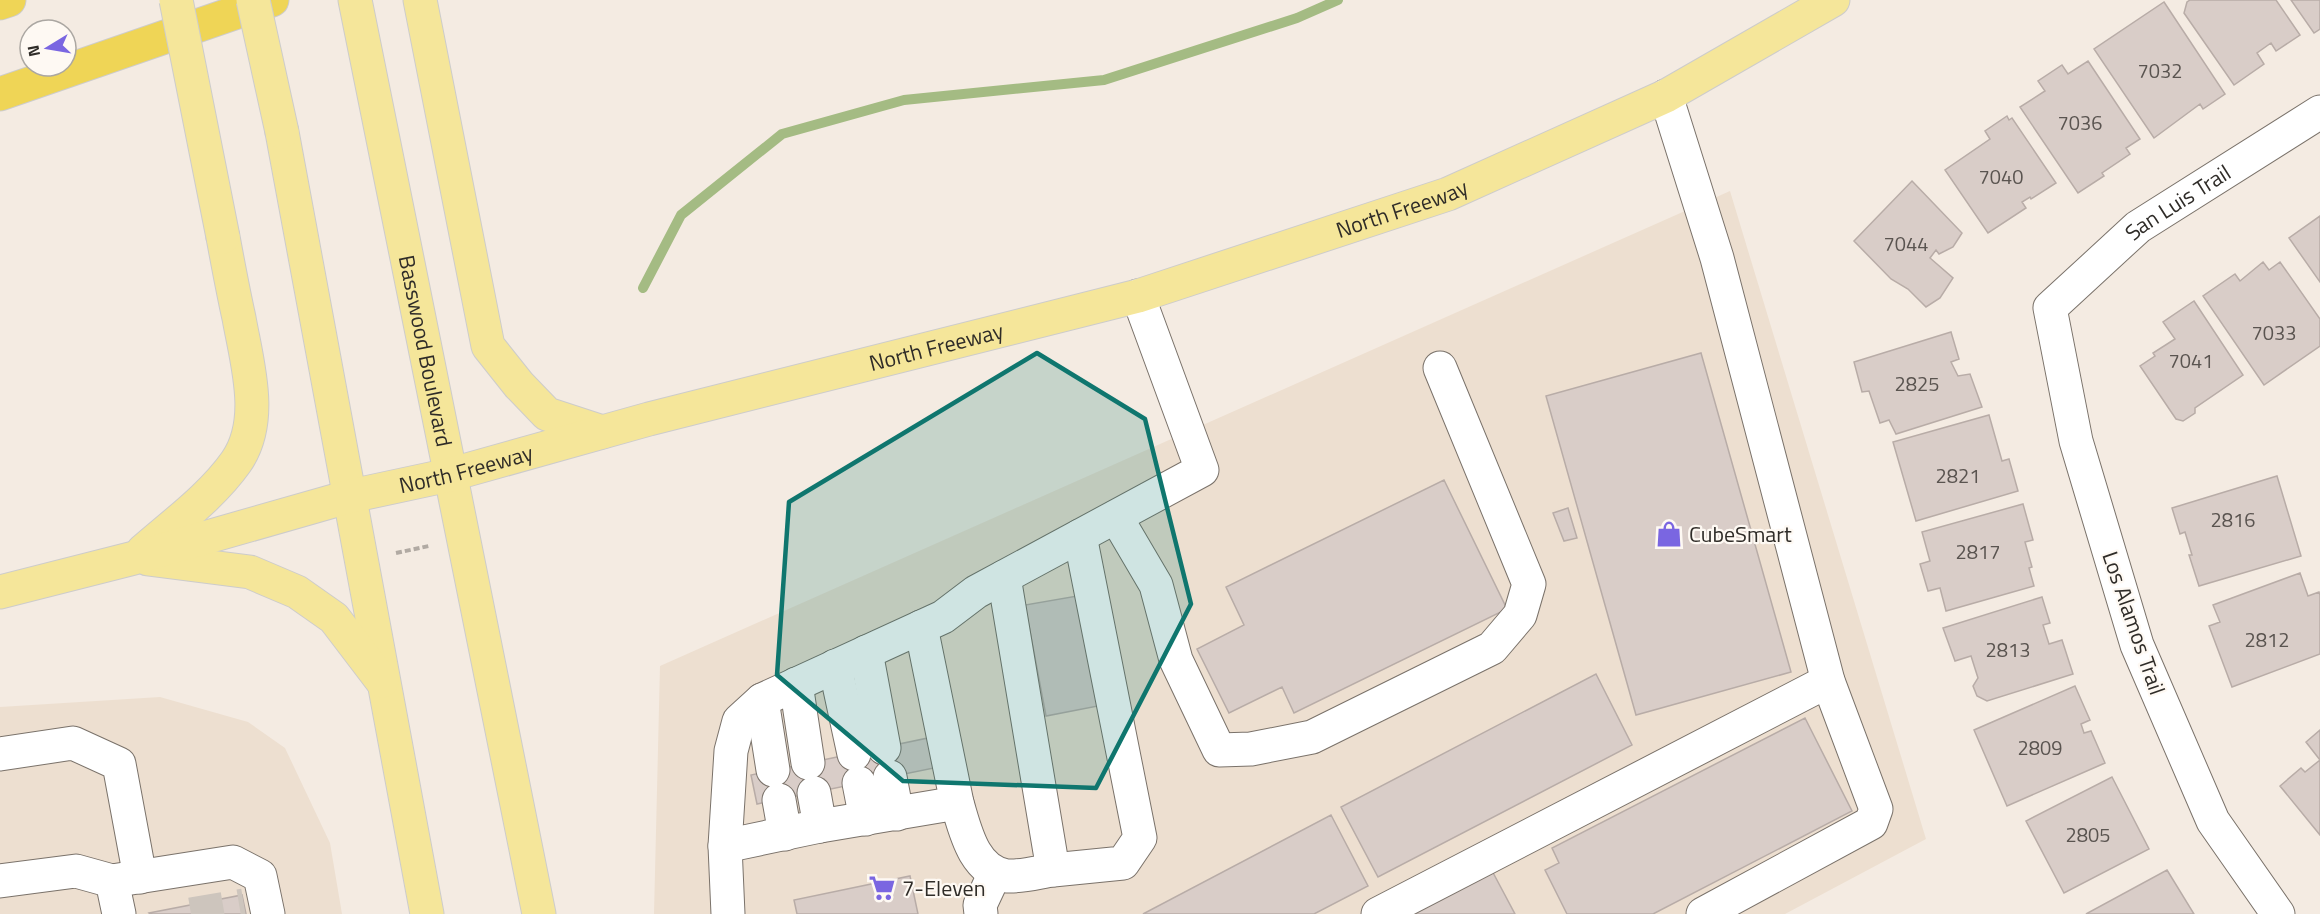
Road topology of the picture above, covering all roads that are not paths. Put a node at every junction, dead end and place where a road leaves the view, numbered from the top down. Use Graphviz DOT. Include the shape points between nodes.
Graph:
graph roads {
  1 [pos="9,0"];
  2 [pos="176,0"];
  3 [pos="253,0"];
  4 [pos="272,0"];
  5 [pos="355,0"];
  6 [pos="420,0"];
  7 [pos="1833,0"];
  8 [pos="0,3"];
  9 [pos="0,94"];
  10 [pos="1666,96"];
  11 [pos="2320,112"];
  12 [pos="1138,296"];
  13 [pos="2050,308"];
  14 [pos="1440,368"];
  15 [pos="602,432"];
  16 [pos="449,475"];
  17 [pos="351,496"];
  18 [pos="1116,517"];
  19 [pos="1080,536"];
  20 [pos="134,558"];
  21 [pos="1004,577"];
  22 [pos="0,592"];
  23 [pos="921,627"];
  24 [pos="866,652"];
  25 [pos="835,666"];
  26 [pos="1828,681"];
  27 [pos="796,684"];
  28 [pos="385,686"];
  29 [pos="762,700"];
  30 [pos="0,754"];
  31 [pos="872,765"];
  32 [pos="957,802"];
  33 [pos="881,817"];
  34 [pos="820,826"];
  35 [pos="785,834"];
  36 [pos="725,846"];
  37 [pos="1053,870"];
  38 [pos="995,873"];
  39 [pos="126,879"];
  40 [pos="0,881"];
  41 [pos="259,906"];
  42 [pos="119,914"];
  43 [pos="427,914"];
  44 [pos="538,914"];
  45 [pos="728,914"];
  46 [pos="981,914"];
  47 [pos="1378,914"];
  48 [pos="1703,914"];
  49 [pos="2278,914"];
  1 -- 8 [label="highway"];
  2 -- 20 [label="main road, bridge" via="250,379 249,432 237,460 222,478"];
  3 -- 17 [label="main road, bridge"];
  4 -- 9 [label="highway"];
  5 -- 16 [label="main road, Basswood Boulevard"];
  6 -- 15 [label="main road" via="488,346 547,414"];
  7 -- 10 [label="main road, North Freeway"];
  10 -- 12 [label="main road, North Freeway" via="1448,194"];
  10 -- 26 [label="street" via="1717,258"];
  11 -- 13 [label="street, San Luis Trail" via="2138,227"];
  12 -- 15 [label="main road, North Freeway"];
  12 -- 18 [label="street" via="1202,470"];
  13 -- 49 [label="street, Los Alamos Trail" via="2076,441 2137,645 2213,821"];
  14 -- 18 [label="street" via="1529,584 1520,615 1492,648 1312,737 1251,749 1219,750 1176,660 1156,585"];
  15 -- 16 [label="main road, North Freeway"];
  16 -- 17 [label="main road, North Freeway"];
  16 -- 44 [label="main road, Basswood Boulevard"];
  17 -- 20 [label="main road, North Freeway"];
  17 -- 28 [label="main road"];
  18 -- 19 [label="street"];
  19 -- 21 [label="street"];
  19 -- 37 [label="street" via="1140,838 1123,863"];
  20 -- 22 [label="main road, North Freeway"];
  20 -- 28 [label="main road" via="250,572 297,592 334,618"];
  21 -- 23 [label="street"];
  21 -- 37 [label="street"];
  23 -- 24 [label="street"];
  23 -- 32 [label="street"];
  24 -- 25 [label="street"];
  24 -- 31 [label="street"];
  25 -- 27 [label="street"];
  25 -- 31 [label="street"];
  26 -- 47 [label="street"];
  26 -- 48 [label="street" via="1876,809 1870,824"];
  27 -- 29 [label="street"];
  27 -- 34 [label="street"];
  28 -- 43 [label="main road"];
  29 -- 35 [label="street"];
  29 -- 36 [label="street" via="739,721 731,751"];
  30 -- 39 [label="street" via="73,743 119,764"];
  31 -- 33 [label="street"];
  32 -- 33 [label="street"];
  32 -- 38 [label="street" via="968,843"];
  33 -- 34 [label="street"];
  34 -- 35 [label="street"];
  35 -- 36 [label="street"];
  36 -- 45 [label="street"];
  37 -- 38 [label="street" via="1009,876"];
  38 -- 46 [label="street" via="980,905"];
  39 -- 40 [label="street" via="76,871"];
  39 -- 41 [label="street" via="233,862 260,876"];
  39 -- 42 [label="street"];
}
